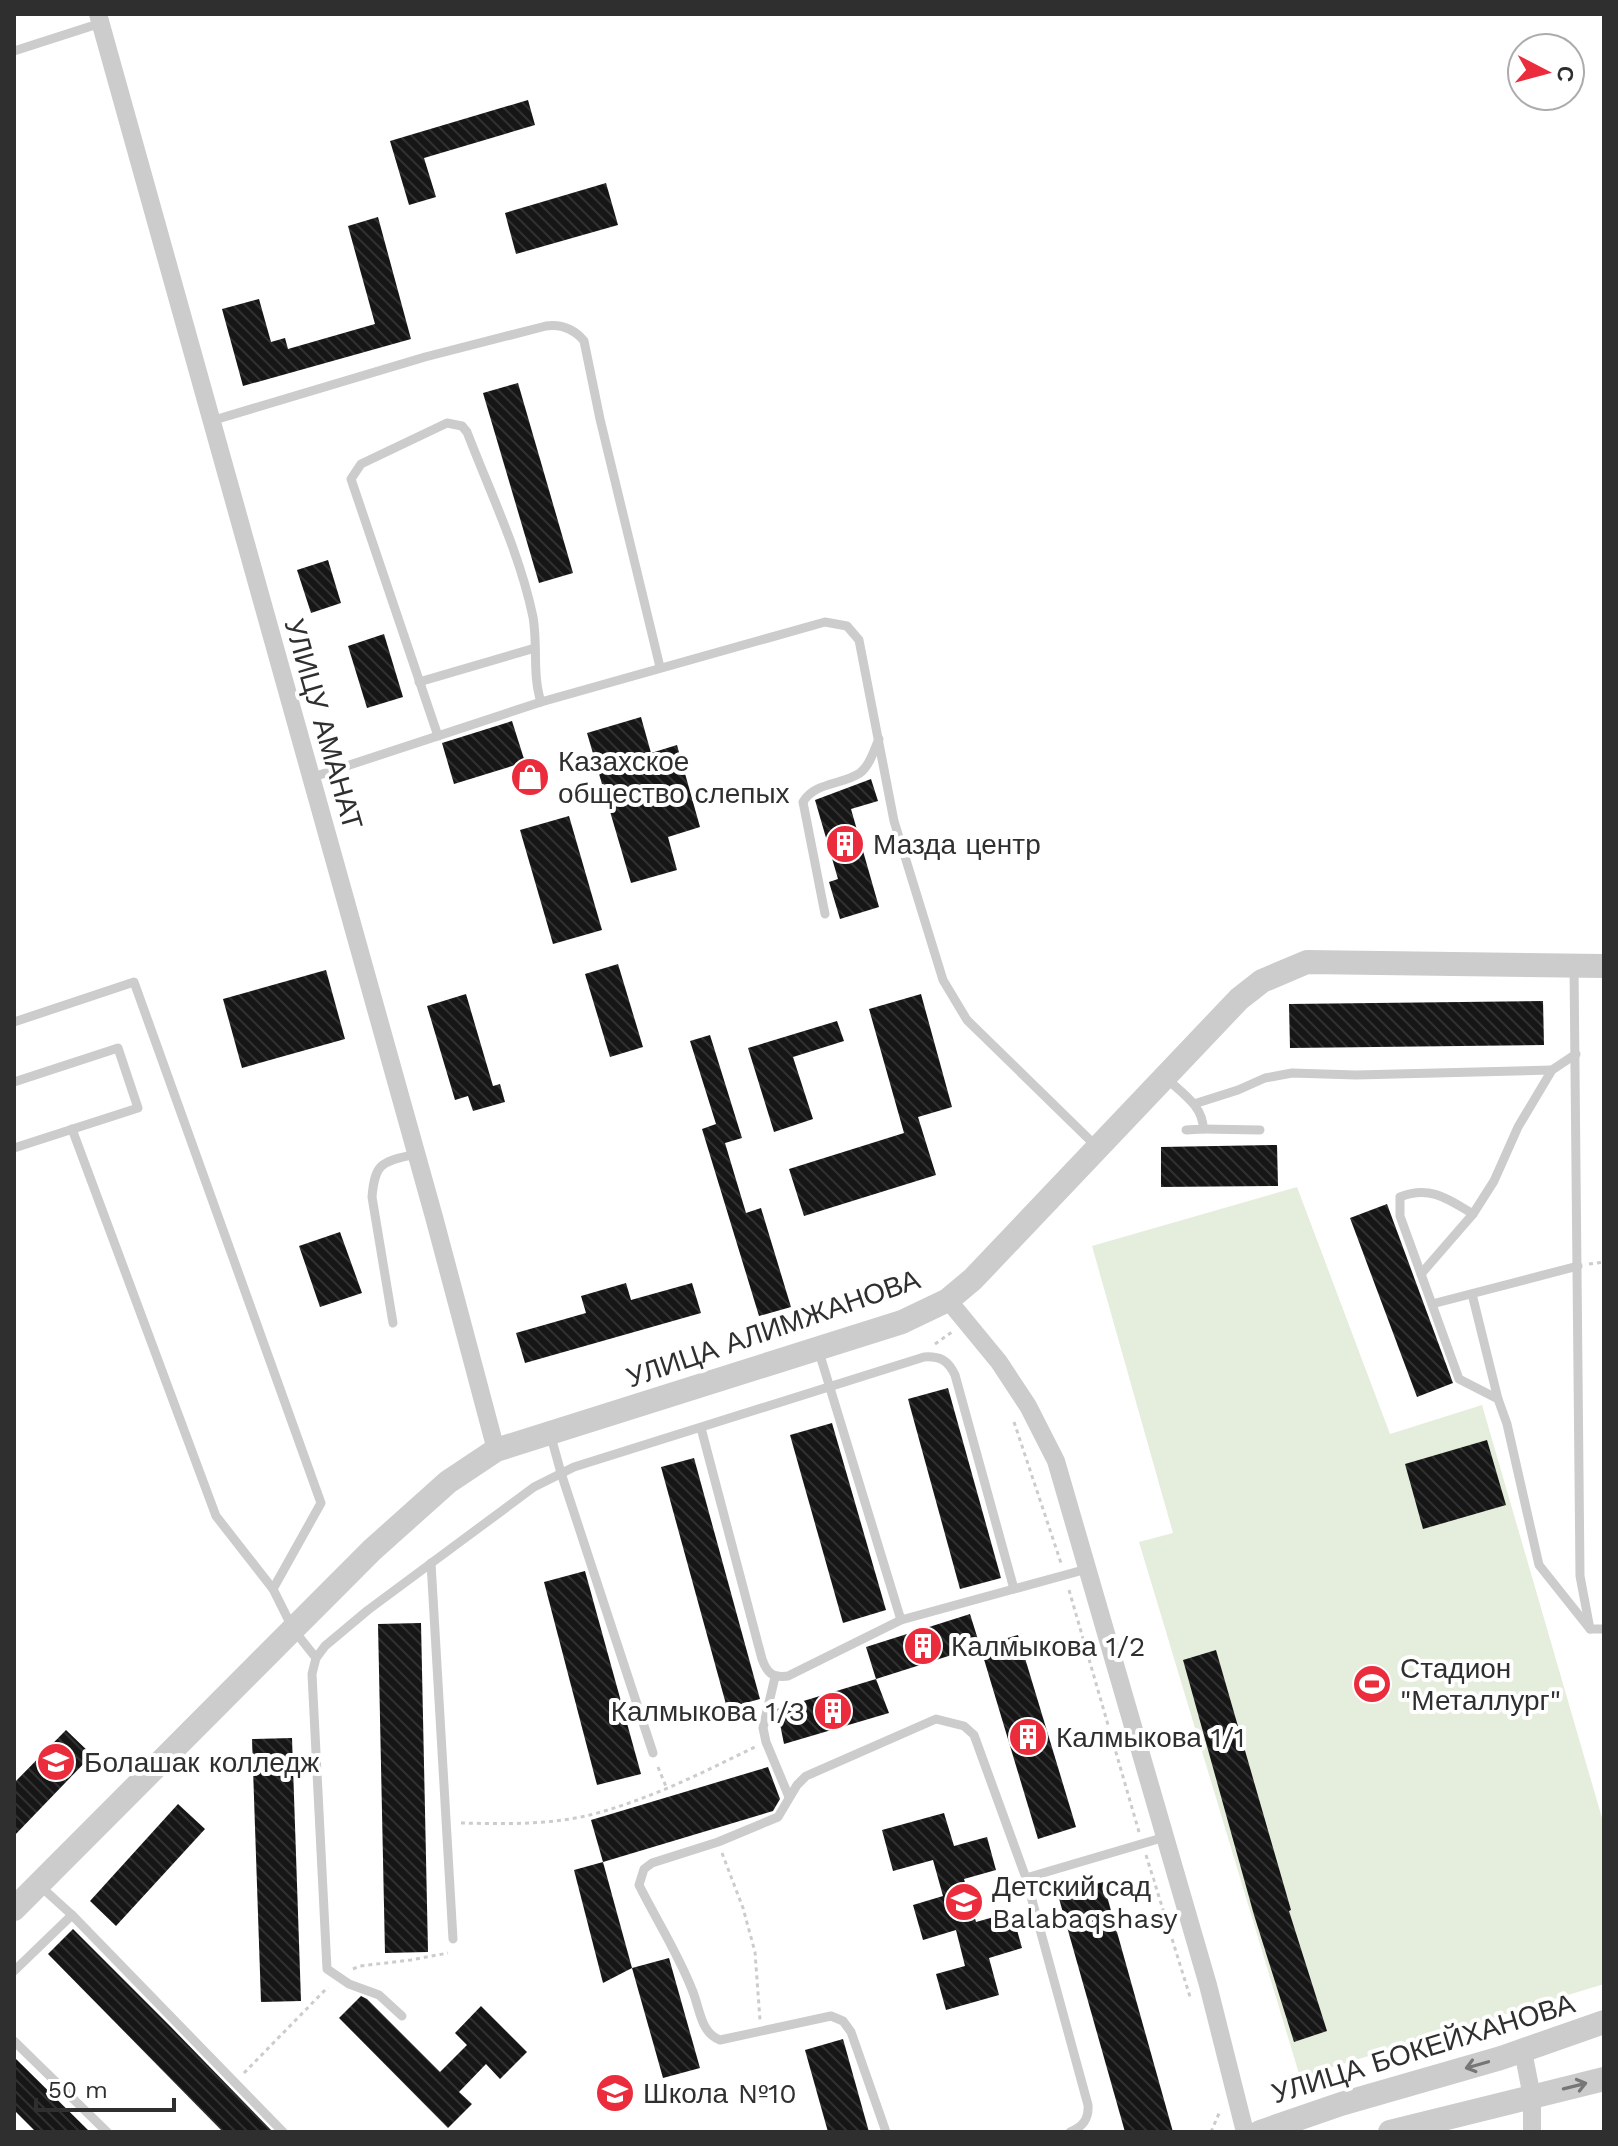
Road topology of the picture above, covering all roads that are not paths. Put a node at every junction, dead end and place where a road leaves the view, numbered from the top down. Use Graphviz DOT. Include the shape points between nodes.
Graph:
graph roads {
  1 [pos="100,19"];
  2 [pos="14,51"];
  3 [pos="211,421"];
  4 [pos="535,648"];
  5 [pos="660,667"];
  6 [pos="419,682"];
  7 [pos="541,702"];
  8 [pos="438,736"];
  9 [pos="879,739"];
  10 [pos="310,778"];
  11 [pos="825,914"];
  12 [pos="1574,966"];
  13 [pos="1604,966"];
  14 [pos="14,1022"];
  15 [pos="1576,1054"];
  16 [pos="1552,1070"];
  17 [pos="1164,1076"];
  18 [pos="14,1082"];
  19 [pos="1194,1104"];
  20 [pos="72,1129"];
  21 [pos="1203,1129"];
  22 [pos="1186,1130"];
  23 [pos="1260,1130"];
  24 [pos="14,1148"];
  25 [pos="1098,1148"];
  26 [pos="416,1154"];
  27 [pos="1473,1214"];
  28 [pos="1578,1266"];
  29 [pos="1421,1274"];
  30 [pos="1472,1294"];
  31 [pos="948,1300"];
  32 [pos="1432,1304"];
  33 [pos="393,1323"];
  34 [pos="818,1347"];
  35 [pos="830,1388"];
  36 [pos="1498,1399"];
  37 [pos="701,1428"];
  38 [pos="550,1433"];
  39 [pos="496,1450"];
  40 [pos="561,1473"];
  41 [pos="431,1563"];
  42 [pos="1087,1569"];
  43 [pos="273,1589"];
  44 [pos="1014,1589"];
  45 [pos="901,1620"];
  46 [pos="293,1629"];
  47 [pos="1590,1629"];
  48 [pos="1604,1629"];
  49 [pos="316,1658"];
  50 [pos="775,1677"];
  51 [pos="653,1753"];
  52 [pos="789,1797"];
  53 [pos="1165,1837"];
  54 [pos="1026,1878"];
  55 [pos="39,1884"];
  56 [pos="14,1909"];
  57 [pos="72,1915"];
  58 [pos="453,1939"];
  59 [pos="14,1971"];
  60 [pos="402,2016"];
  61 [pos="1604,2022"];
  62 [pos="14,2041"];
  63 [pos="1523,2051"];
  64 [pos="1604,2079"];
  65 [pos="1532,2097"];
  66 [pos="107,2132"];
  67 [pos="283,2132"];
  68 [pos="886,2132"];
  69 [pos="1070,2132"];
  70 [pos="1245,2132"];
  71 [pos="1260,2132"];
  72 [pos="1390,2132"];
  73 [pos="1532,2132"];
  1 -- 2 [label="lane"];
  1 -- 3 [label="street, УЛИЦУ АМАНАТ"];
  3 -- 5 [label="lane" via="546,326 578,333"];
  3 -- 10 [label="street, УЛИЦУ АМАНАТ"];
  4 -- 6 [label="lane"];
  4 -- 6 [label="lane" via="525,586 467,432 447,423 361,464 351,479"];
  4 -- 7 [label="lane" via="535,685"];
  5 -- 7 [label="lane"];
  5 -- 9 [label="lane" via="838,622 859,640"];
  6 -- 8 [label="lane"];
  7 -- 8 [label="lane"];
  8 -- 10 [label="lane"];
  9 -- 11 [label="lane" via="860,773 812,791 803,802"];
  9 -- 25 [label="lane" via="894,821 943,980 955,1003"];
  10 -- 26 [label="street, УЛИЦУ АМАНАТ"];
  12 -- 13 [label="street, УЛИЦА АЛИМЖАНОВА"];
  12 -- 15 [label="lane"];
  12 -- 17 [label="street, УЛИЦА АЛИМЖАНОВА" via="1307,962 1262,981 1239,999"];
  14 -- 43 [label="lane" via="134,982 321,1503"];
  15 -- 16 [label="lane"];
  15 -- 28 [label="lane"];
  16 -- 19 [label="lane" via="1292,1073"];
  16 -- 27 [label="lane"];
  17 -- 19 [label="lane"];
  17 -- 25 [label="street, УЛИЦА АЛИМЖАНОВА"];
  18 -- 20 [label="lane" via="118,1048 138,1108"];
  19 -- 21 [label="lane"];
  20 -- 24 [label="lane"];
  20 -- 43 [label="lane" via="216,1516"];
  21 -- 22 [label="lane"];
  21 -- 23 [label="lane"];
  25 -- 31 [label="street, УЛИЦА АЛИМЖАНОВА"];
  26 -- 33 [label="lane" via="383,1162 373,1183"];
  26 -- 39 [label="street, УЛИЦУ АМАНАТ"];
  27 -- 29 [label="lane"];
  27 -- 29 [label="lane" via="1438,1193 1400,1197 1400,1216"];
  28 -- 30 [label="lane"];
  28 -- 47 [label="lane" via="1580,1576"];
  29 -- 32 [label="lane"];
  30 -- 32 [label="lane"];
  30 -- 36 [label="lane"];
  31 -- 34 [label="street, УЛИЦА АЛИМЖАНОВА" via="902,1322"];
  31 -- 42 [label="street" via="1028,1406 1056,1461"];
  32 -- 36 [label="lane" via="1459,1379"];
  34 -- 35 [label="lane"];
  34 -- 38 [label="street, УЛИЦА АЛИМЖАНОВА"];
  35 -- 37 [label="lane"];
  35 -- 44 [label="lane" via="924,1357 940,1358 951,1367"];
  35 -- 45 [label="lane"];
  36 -- 47 [label="lane" via="1539,1565"];
  37 -- 40 [label="lane"];
  37 -- 50 [label="lane" via="762,1659"];
  38 -- 39 [label="street, УЛИЦА АЛИМЖАНОВА"];
  38 -- 40 [label="lane"];
  39 -- 46 [label="street, УЛИЦА АЛИМЖАНОВА" via="448,1482"];
  40 -- 41 [label="lane"];
  40 -- 51 [label="lane"];
  41 -- 49 [label="lane"];
  41 -- 58 [label="lane"];
  42 -- 44 [label="lane"];
  42 -- 53 [label="street"];
  43 -- 46 [label="lane"];
  44 -- 45 [label="lane"];
  45 -- 50 [label="lane" via="788,1676"];
  46 -- 49 [label="lane"];
  46 -- 55 [label="street, УЛИЦА АЛИМЖАНОВА"];
  47 -- 48 [label="lane"];
  49 -- 60 [label="lane" via="312,1674 327,1969 379,1995"];
  50 -- 52 [label="lane" via="763,1728"];
  52 -- 54 [label="lane" via="806,1776 936,1719 953,1722 974,1735"];
  52 -- 68 [label="lane" via="778,1817 652,1863 639,1885 678,1956 711,2035 720,2040 831,2016 843,2021"];
  53 -- 54 [label="lane"];
  53 -- 70 [label="street"];
  54 -- 69 [label="lane" via="1088,2105 1087,2119"];
  55 -- 56 [label="street, УЛИЦА АЛИМЖАНОВА"];
  55 -- 57 [label="lane"];
  57 -- 59 [label="lane"];
  57 -- 67 [label="lane"];
  61 -- 63 [label="street, УЛИЦА БОКЕЙХАНОВА"];
  62 -- 66 [label="lane"];
  63 -- 65 [label="street"];
  63 -- 71 [label="street, УЛИЦА БОКЕЙХАНОВА, one-way"];
  65 -- 64 [label="street, one-way"];
  65 -- 72 [label="street"];
  65 -- 73 [label="street"];
}
